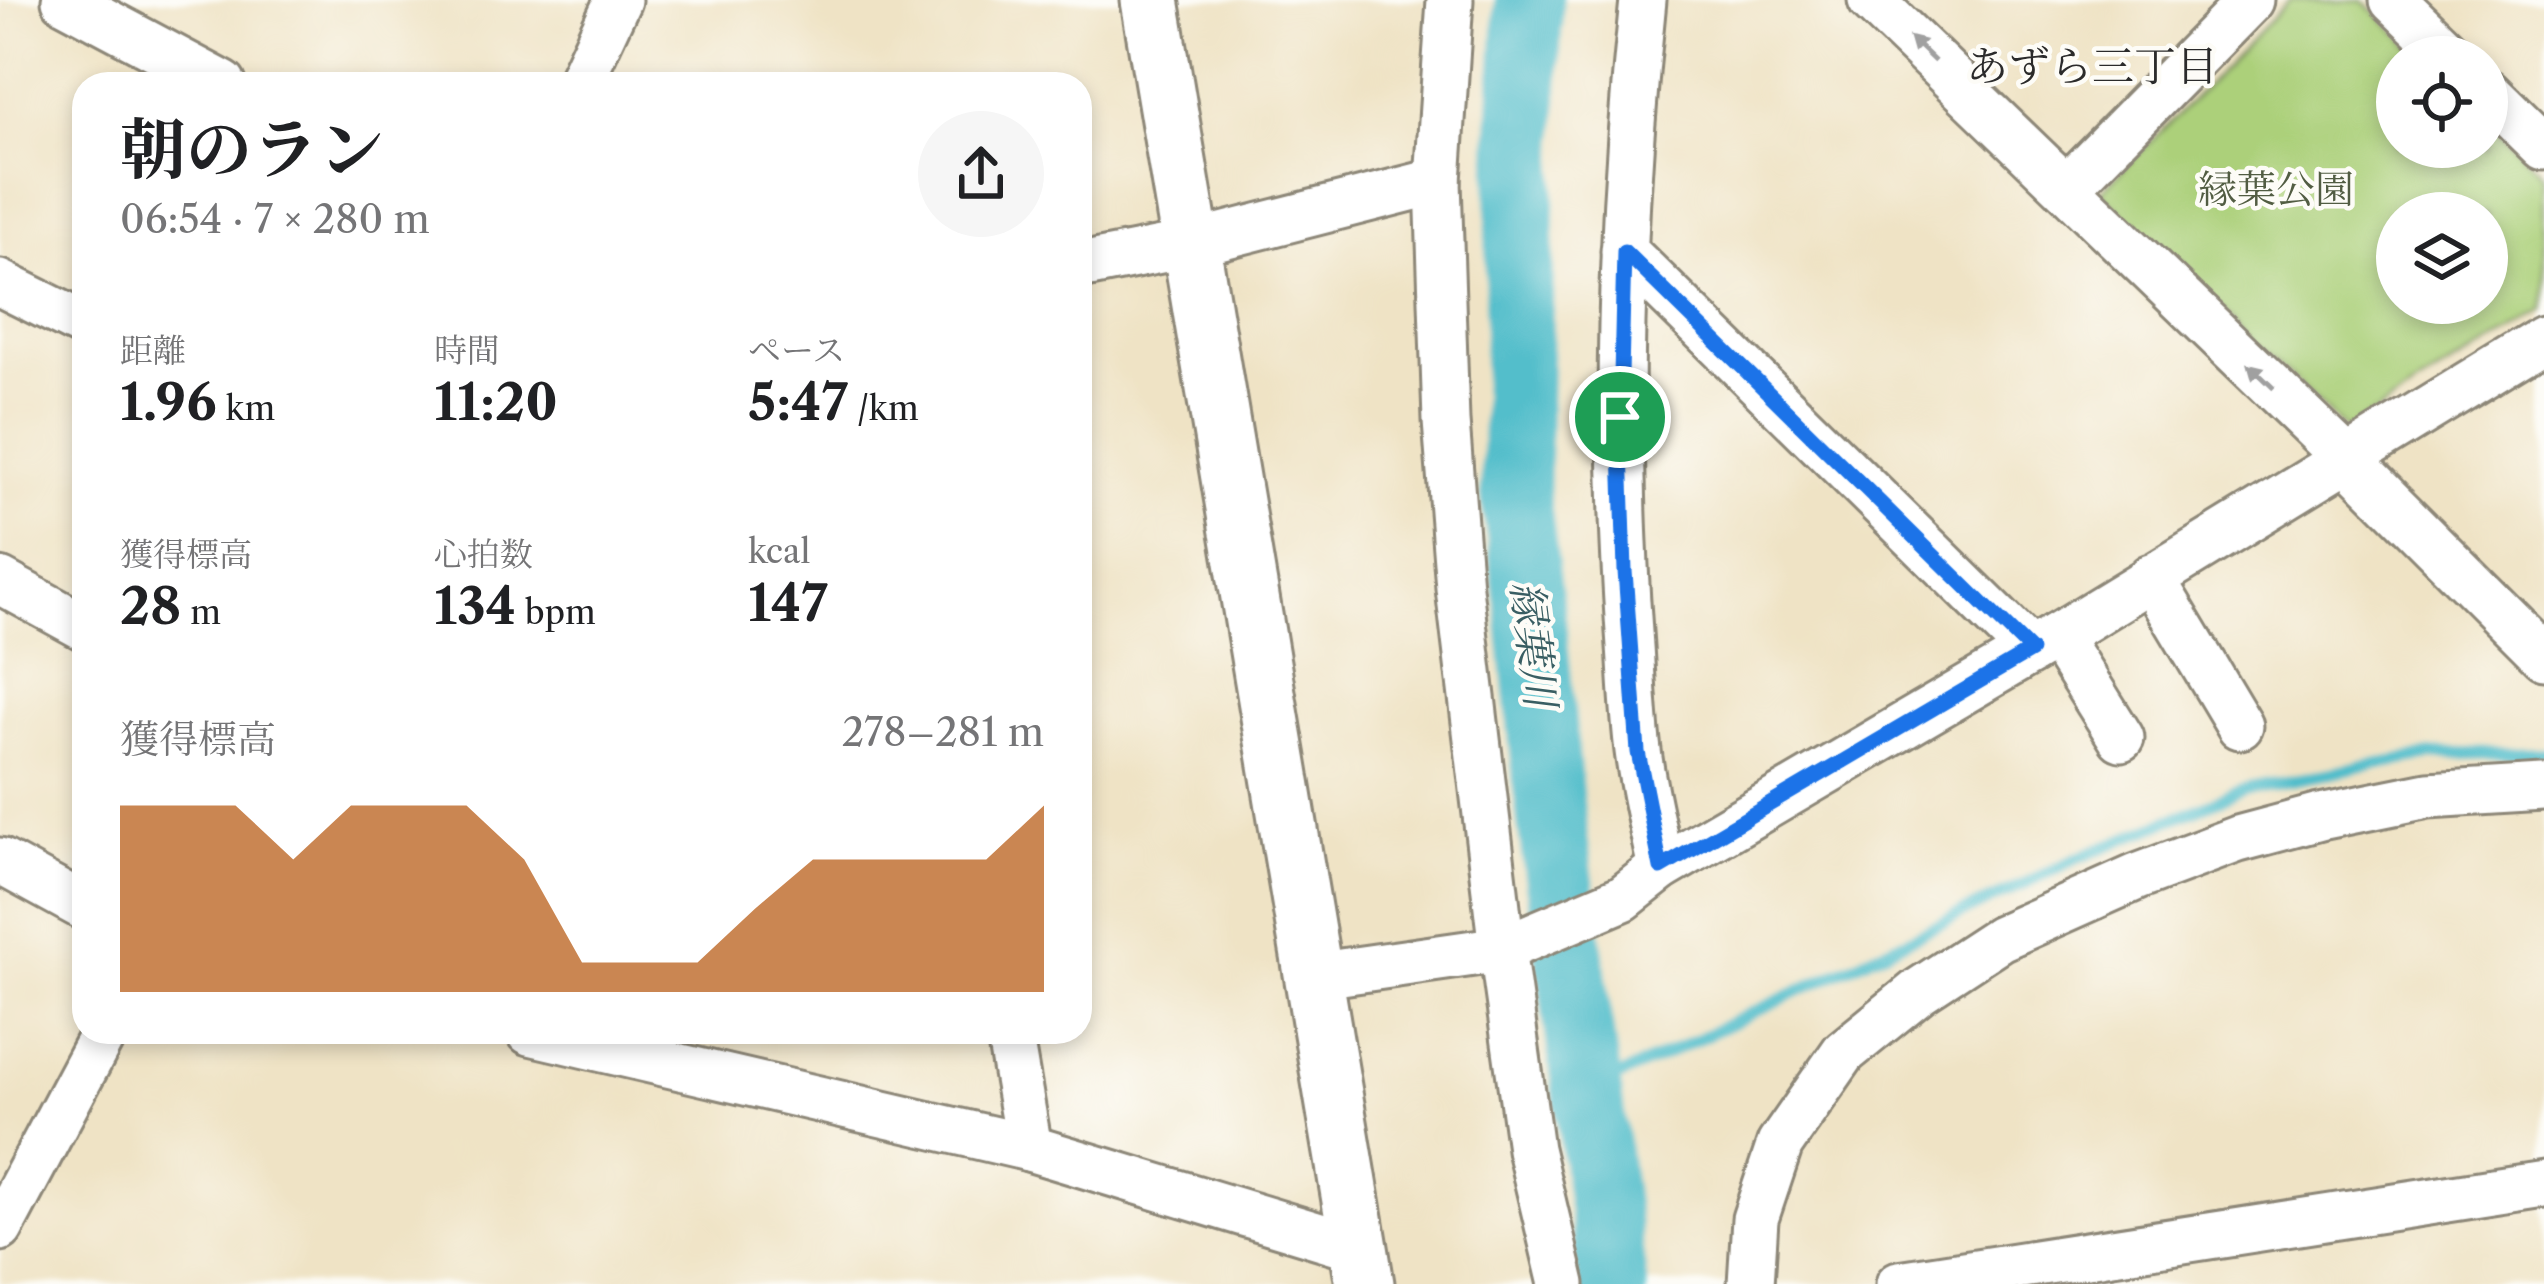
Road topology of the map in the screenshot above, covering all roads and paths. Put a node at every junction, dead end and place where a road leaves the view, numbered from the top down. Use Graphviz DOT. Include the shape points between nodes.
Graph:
graph roads {
  1 [pos="65,0"];
  2 [pos="618,0"];
  3 [pos="1150,0"];
  4 [pos="1450,0"];
  5 [pos="1643,0"];
  6 [pos="1870,0"];
  7 [pos="2251,0"];
  8 [pos="2393,0"];
  9 [pos="2430,36"];
  10 [pos="200,72"];
  11 [pos="585,72"];
  12 [pos="2508,112"];
  13 [pos="2544,147"];
  14 [pos="1438,181"];
  15 [pos="2067,187"];
  16 [pos="1191,244"];
  17 [pos="1624,251"];
  18 [pos="1092,264"];
  19 [pos="0,283"];
  20 [pos="72,319"];
  21 [pos="2544,338"];
  22 [pos="2345,457"];
  23 [pos="2150,578"];
  24 [pos="0,581"];
  25 [pos="72,620"];
  26 [pos="2044,643"];
  27 [pos="2544,656"];
  28 [pos="2240,726"];
  29 [pos="2121,738"];
  30 [pos="2544,788"];
  31 [pos="0,861"];
  32 [pos="1661,868"];
  33 [pos="72,900"];
  34 [pos="1508,946"];
  35 [pos="1313,976"];
  36 [pos="96,1044"];
  37 [pos="582,1044"];
  38 [pos="1012,1044"];
  39 [pos="1029,1148"];
  40 [pos="13,1170"];
  41 [pos="2544,1184"];
  42 [pos="0,1228"];
  43 [pos="1362,1266"];
  44 [pos="1562,1284"];
  45 [pos="1751,1284"];
  46 [pos="1899,1284"];
  1 -- 10 [label="street"];
  2 -- 11 [label="street"];
  3 -- 16 [label="street"];
  4 -- 14 [label="street"];
  5 -- 17 [label="street"];
  15 -- 6 [label="street, one-way"];
  7 -- 15 [label="street"];
  8 -- 9 [label="street"];
  12 -- 13 [label="street"];
  14 -- 16 [label="street"];
  14 -- 34 [label="street" via="1459,588"];
  22 -- 15 [label="street, one-way"];
  16 -- 18 [label="street"];
  16 -- 35 [label="street"];
  17 -- 26 [label="street"];
  17 -- 32 [label="street" via="1625,571 1638,752"];
  19 -- 20 [label="street"];
  21 -- 22 [label="street"];
  22 -- 23 [label="street"];
  22 -- 27 [label="street"];
  23 -- 26 [label="street"];
  23 -- 28 [label="street"];
  24 -- 25 [label="street"];
  26 -- 29 [label="street"];
  26 -- 32 [label="street"];
  30 -- 45 [label="street" via="2428,795 2238,839 2000,938 1844,1052 1780,1144 1755,1220"];
  31 -- 33 [label="street"];
  32 -- 34 [label="street" via="1623,898"];
  34 -- 35 [label="street"];
  34 -- 44 [label="street" via="1530,1149"];
  35 -- 43 [label="street"];
  36 -- 40 [label="street"];
  37 -- 39 [label="street"];
  38 -- 39 [label="street"];
  39 -- 43 [label="street"];
  40 -- 42 [label="street"];
  41 -- 46 [label="street"];
}
